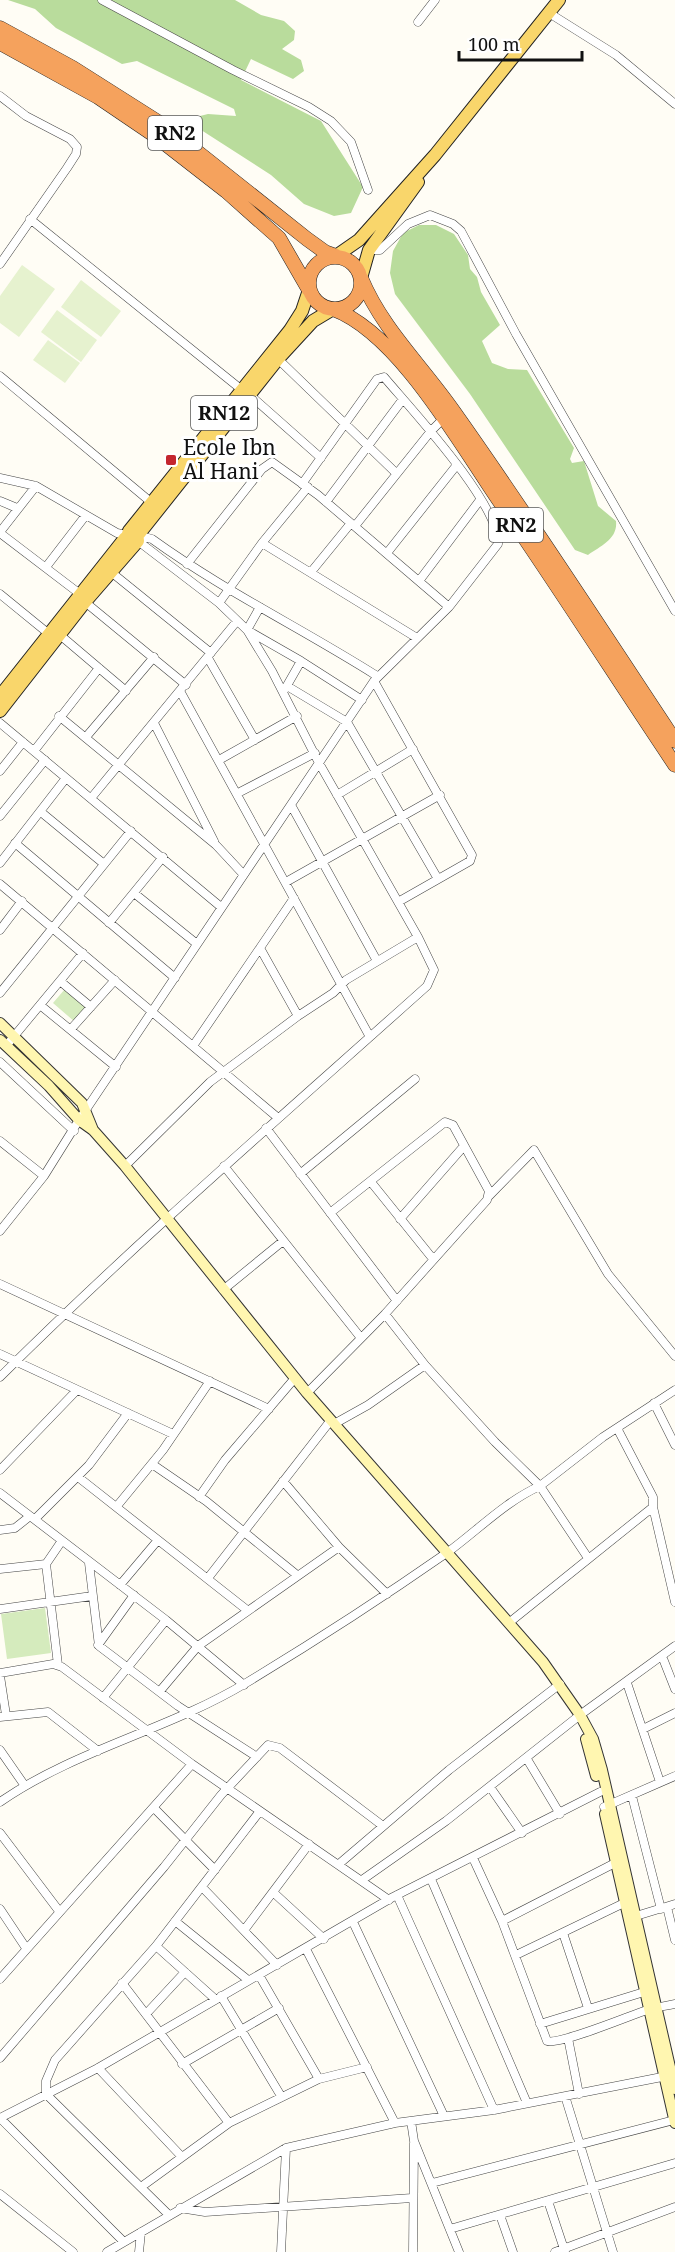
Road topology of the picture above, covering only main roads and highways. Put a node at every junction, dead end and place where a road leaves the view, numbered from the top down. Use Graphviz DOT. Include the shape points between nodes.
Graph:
graph roads {
  1 [pos="559,0"];
  2 [pos="0,28"];
  3 [pos="0,43"];
  4 [pos="435,155"];
  5 [pos="336,256"];
  6 [pos="362,278"];
  7 [pos="309,290"];
  8 [pos="333,309"];
  9 [pos="246,393"];
  10 [pos="448,414"];
  11 [pos="133,537"];
  12 [pos="83,598"];
  13 [pos="54,635"];
  14 [pos="0,696"];
  15 [pos="0,711"];
  16 [pos="675,741"];
  17 [pos="675,765"];
  1 -- 4 [label="main road"];
  2 -- 5 [label="highway, RN2" via="73,68 166,127 307,239"];
  3 -- 7 [label="highway, RN2" via="98,97 226,191 279,238"];
  4 -- 5 [label="main road" via="359,240"];
  4 -- 6 [label="main road" via="369,250"];
  5 -- 6 [label="highway" via="352,262"];
  5 -- 7 [label="highway" via="314,266"];
  6 -- 8 [label="highway" via="355,301"];
  6 -- 10 [label="highway, RN2" via="383,321"];
  7 -- 8 [label="highway" via="318,303"];
  7 -- 9 [label="main road, RN12" via="302,311"];
  8 -- 9 [label="main road, RN12" via="313,321"];
  8 -- 10 [label="highway, RN2" via="356,320 374,335"];
  9 -- 11 [label="main road, RN12"];
  9 -- 11 [label="main road, RN12" via="152,503"];
  10 -- 16 [label="highway, RN2"];
  10 -- 17 [label="highway, RN2"];
  11 -- 12 [label="main road, RN12"];
  11 -- 12 [label="main road, RN12" via="111,572"];
  12 -- 13 [label="main road, RN12"];
  13 -- 14 [label="main road, RN12"];
  13 -- 15 [label="main road, RN12"];
}
